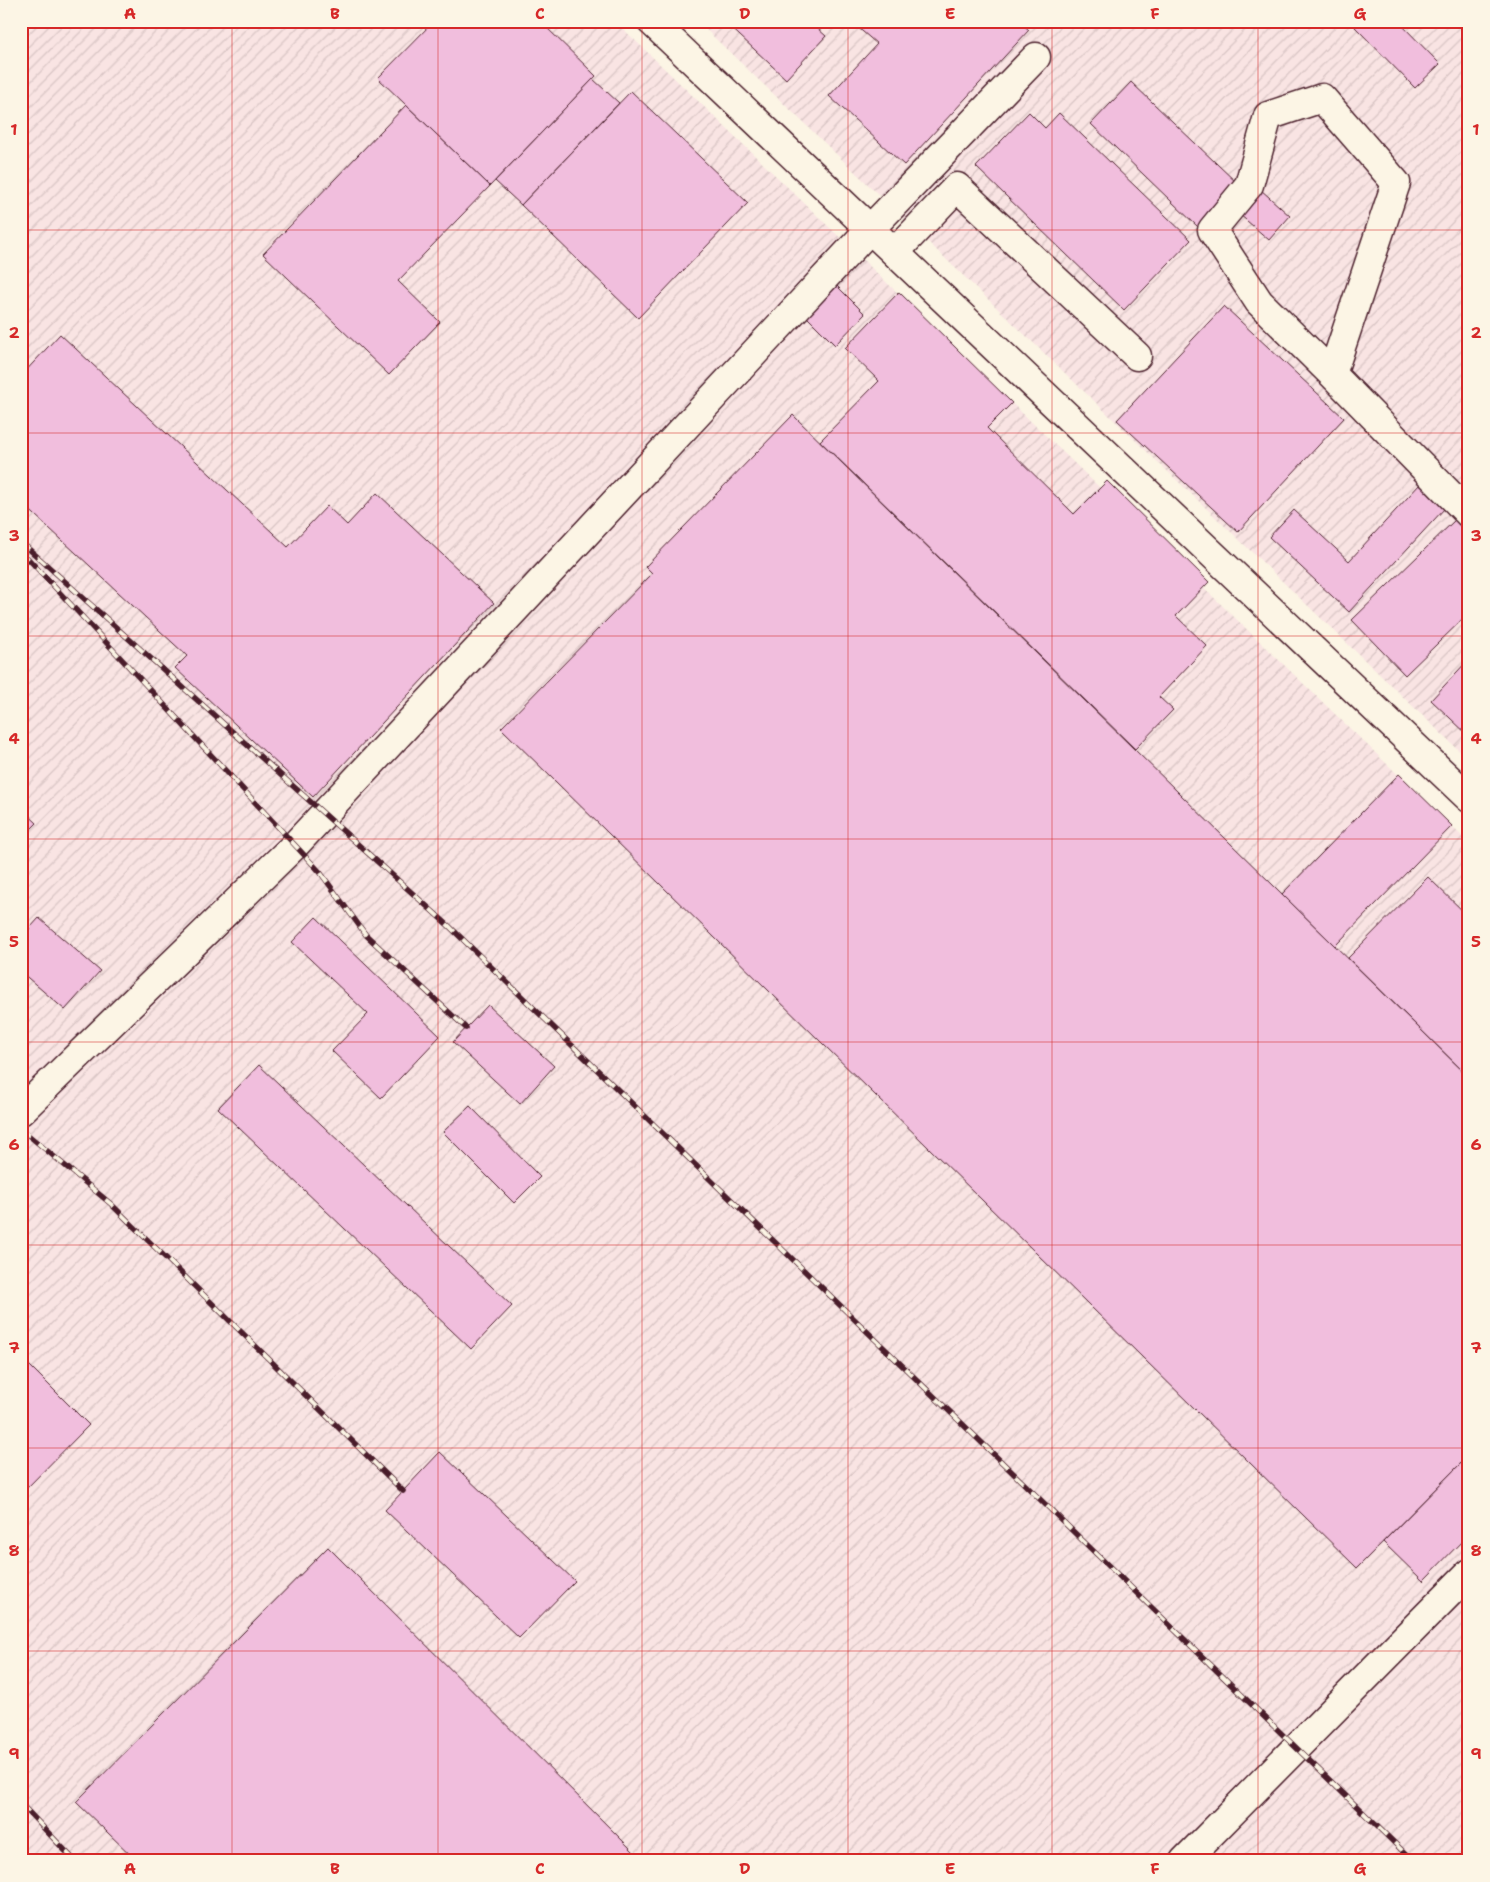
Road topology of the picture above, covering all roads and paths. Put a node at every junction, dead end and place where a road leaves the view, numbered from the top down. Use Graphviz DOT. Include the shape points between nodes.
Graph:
graph roads {
  1 [pos="651,21"];
  2 [pos="1036,57"];
  3 [pos="870,229"];
  4 [pos="895,252"];
  5 [pos="1137,356"];
  6 [pos="1332,374"];
  7 [pos="1469,514"];
  8 [pos="1469,798"];
  9 [pos="21,1111"];
  10 [pos="1469,1573"];
  11 [pos="1184,1861"];
  1 -- 3 [label="lane"];
  2 -- 3 [label="lane"];
  3 -- 4 [label="lane"];
  3 -- 9 [label="lane" via="295,846"];
  4 -- 5 [label="lane" via="957,187"];
  4 -- 8 [label="lane"];
  6 -- 6 [label="lane" via="1259,302 1212,230 1249,185 1268,116 1322,98 1396,183"];
  6 -- 7 [label="lane"];
  10 -- 11 [label="lane"];
}
